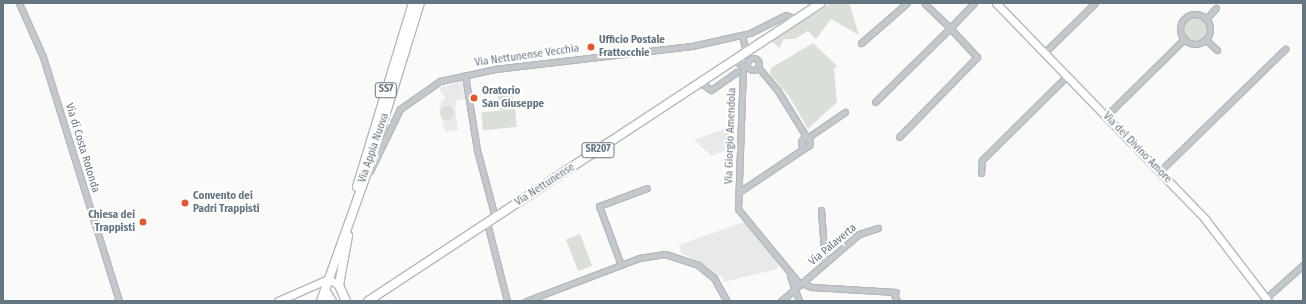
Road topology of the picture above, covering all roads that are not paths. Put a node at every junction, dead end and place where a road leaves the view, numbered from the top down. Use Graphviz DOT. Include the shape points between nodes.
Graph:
graph roads {
  1 [pos="20,3"];
  2 [pos="413,3"];
  3 [pos="420,3"];
  4 [pos="821,3"];
  5 [pos="907,3"];
  6 [pos="924,3"];
  7 [pos="974,3"];
  8 [pos="996,3"];
  9 [pos="1095,3"];
  10 [pos="1216,8"];
  11 [pos="1206,18"];
  12 [pos="797,19"];
  13 [pos="950,28"];
  14 [pos="742,35"];
  15 [pos="1184,39"];
  16 [pos="1206,40"];
  17 [pos="861,43"];
  18 [pos="1285,49"];
  19 [pos="1217,50"];
  20 [pos="748,51"];
  21 [pos="1045,52"];
  22 [pos="734,60"];
  23 [pos="758,60"];
  24 [pos="758,67"];
  25 [pos="737,72"];
  26 [pos="465,75"];
  27 [pos="1067,76"];
  28 [pos="701,83"];
  29 [pos="876,102"];
  30 [pos="845,112"];
  31 [pos="1106,116"];
  32 [pos="899,137"];
  33 [pos="806,142"];
  34 [pos="1160,171"];
  35 [pos="981,173"];
  36 [pos="365,176"];
  37 [pos="647,188"];
  38 [pos="739,192"];
  39 [pos="355,200"];
  40 [pos="821,210"];
  41 [pos="351,213"];
  42 [pos="495,217"];
  43 [pos="487,223"];
  44 [pos="878,228"];
  45 [pos="825,263"];
  46 [pos="621,265"];
  47 [pos="1303,265"];
  48 [pos="789,273"];
  49 [pos="328,279"];
  50 [pos="803,284"];
  51 [pos="339,285"];
  52 [pos="316,286"];
  53 [pos="325,290"];
  54 [pos="794,292"];
  55 [pos="371,299"];
  56 [pos="1267,299"];
  57 [pos="119,301"];
  58 [pos="278,301"];
  59 [pos="321,301"];
  60 [pos="332,301"];
  61 [pos="346,301"];
  62 [pos="363,301"];
  63 [pos="506,301"];
  64 [pos="526,301"];
  65 [pos="727,301"];
  66 [pos="781,301"];
  67 [pos="799,301"];
  68 [pos="897,301"];
  1 -- 57 [label="street, Via di Costa Rotonda" via="43,57"];
  2 -- 39 [label="main road, Via Appia Nuova / SS7" via="358,177"];
  3 -- 36 [label="main road, Via Appia Nuova / SS7"];
  4 -- 12 [label="main road, Via Nettunense / SR207"];
  5 -- 17 [label="street"];
  6 -- 13 [label="street"];
  7 -- 13 [label="street"];
  8 -- 21 [label="main road, Via del Divino Amore"];
  9 -- 21 [label="street"];
  10 -- 11 [label="street"];
  11 -- 15 [label="street" via="1197,14 1183,20 1180,30"];
  11 -- 16 [label="street" via="1210,27"];
  12 -- 14 [label="street, Via Nettunense Vecchia" via="786,15"];
  12 -- 20 [label="main road, Via Nettunense / SR207"];
  13 -- 29 [label="street"];
  13 -- 32 [label="street" via="977,57"];
  14 -- 20 [label="street"];
  14 -- 26 [label="street, Via Nettunense Vecchia" via="692,46"];
  15 -- 16 [label="street" via="1197,44"];
  15 -- 31 [label="street"];
  16 -- 19 [label="street"];
  18 -- 34 [label="street"];
  20 -- 22 [label="main road, Via Nettunense / SR207"];
  20 -- 23 [label="street"];
  21 -- 27 [label="main road, Via del Divino Amore"];
  22 -- 28 [label="main road, Via Nettunense / SR207"];
  22 -- 38 [label="street, Via Giorgio Amendola" via="743,66"];
  23 -- 24 [label="street"];
  23 -- 24 [label="street" via="750,58 746,65 750,70"];
  24 -- 33 [label="street" via="778,91"];
  25 -- 28 [label="street" via="711,90"];
  26 -- 36 [label="street, Via Nettunense Vecchia" via="440,81 400,109 376,163"];
  26 -- 42 [label="street" via="477,150"];
  27 -- 31 [label="main road, Via del Divino Amore"];
  27 -- 35 [label="street" via="982,160"];
  28 -- 42 [label="main road, Via Nettunense / SR207"];
  30 -- 33 [label="street"];
  31 -- 34 [label="main road, Via del Divino Amore"];
  33 -- 38 [label="street"];
  34 -- 56 [label="main road, Via del Divino Amore" via="1212,227"];
  36 -- 39 [label="main road, Via Appia Nuova / SS7"];
  37 -- 46 [label="street" via="599,206"];
  38 -- 48 [label="street, Via Giorgio Amendola" via="738,209 780,256"];
  39 -- 41 [label="main road, Via Appia Nuova / SS7"];
  40 -- 45 [label="street"];
  41 -- 49 [label="main road, Via Appia Nuova / SS7"];
  41 -- 51 [label="main road"];
  42 -- 43 [label="main road, Via Nettunense / SR207"];
  43 -- 55 [label="main road, Via Nettunense / SR207"];
  43 -- 63 [label="street"];
  44 -- 45 [label="street, Via Palaverta" via="862,232"];
  45 -- 50 [label="street, Via Palaverta"];
  46 -- 64 [label="street"];
  46 -- 65 [label="street" via="655,254 686,258 707,272"];
  47 -- 56 [label="street"];
  48 -- 50 [label="street, Via Giorgio Amendola"];
  48 -- 54 [label="street, Via Giorgio Amendola"];
  49 -- 51 [label="main road"];
  49 -- 52 [label="main road"];
  49 -- 53 [label="main road, Via Appia Nuova / SS7"];
  50 -- 54 [label="street, Via Palaverta"];
  50 -- 68 [label="street" via="894,292"];
  51 -- 61 [label="main road"];
  52 -- 53 [label="main road"];
  52 -- 58 [label="main road"];
  53 -- 59 [label="main road, Via Appia Nuova / SS7"];
  53 -- 60 [label="main road"];
  54 -- 66 [label="street, Via Palaverta"];
  54 -- 67 [label="street, Via Giorgio Amendola"];
  55 -- 62 [label="main road, Via Nettunense"];
}
